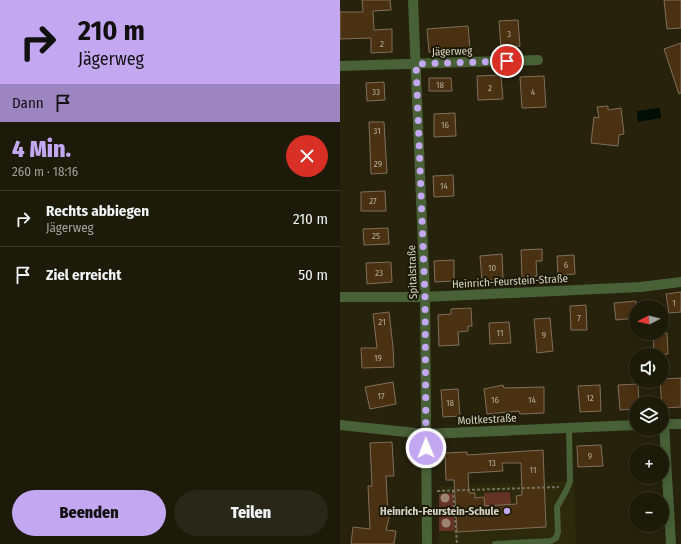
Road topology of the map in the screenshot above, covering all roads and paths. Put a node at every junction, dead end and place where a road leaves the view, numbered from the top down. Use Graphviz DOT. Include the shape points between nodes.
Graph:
graph roads {
  1 [pos="413,0"];
  2 [pos="538,60"];
  3 [pos="416,64"];
  4 [pos="340,66"];
  5 [pos="681,282"];
  6 [pos="340,297"];
  7 [pos="425,297"];
  8 [pos="669,424"];
  9 [pos="681,424"];
  10 [pos="340,425"];
  11 [pos="629,425"];
  12 [pos="569,428"];
  13 [pos="425,434"];
  14 [pos="664,436"];
  15 [pos="453,490"];
  16 [pos="426,491"];
  17 [pos="566,491"];
  18 [pos="427,544"];
  19 [pos="456,544"];
  20 [pos="495,544"];
  21 [pos="671,544"];
  1 -- 3 [label="street, Spitalstraße"];
  2 -- 3 [label="street, Jägerweg"];
  3 -- 4 [label="street, Jägerweg"];
  3 -- 7 [label="street, Spitalstraße"];
  5 -- 7 [label="street, Heinrich-Feurstein-Straße" via="640,287"];
  6 -- 7 [label="street, Heinrich-Feurstein-Straße"];
  7 -- 13 [label="street, Spitalstraße"];
  8 -- 9 [label="street"];
  10 -- 13 [label="street, Moltkestraße"];
  11 -- 12 [label="street, Moltkestraße"];
  12 -- 13 [label="street, Moltkestraße"];
  12 -- 17 [label="lane" via="570,481"];
  13 -- 16 [label="street, Spitalstraße"];
  14 -- 21 [label="street"];
  15 -- 16 [label="path"];
  15 -- 17 [label="path" via="558,486"];
  15 -- 19 [label="path"];
  16 -- 18 [label="street, Spitalstraße"];
  17 -- 20 [label="lane" via="557,507 556,538 550,541"];
}
